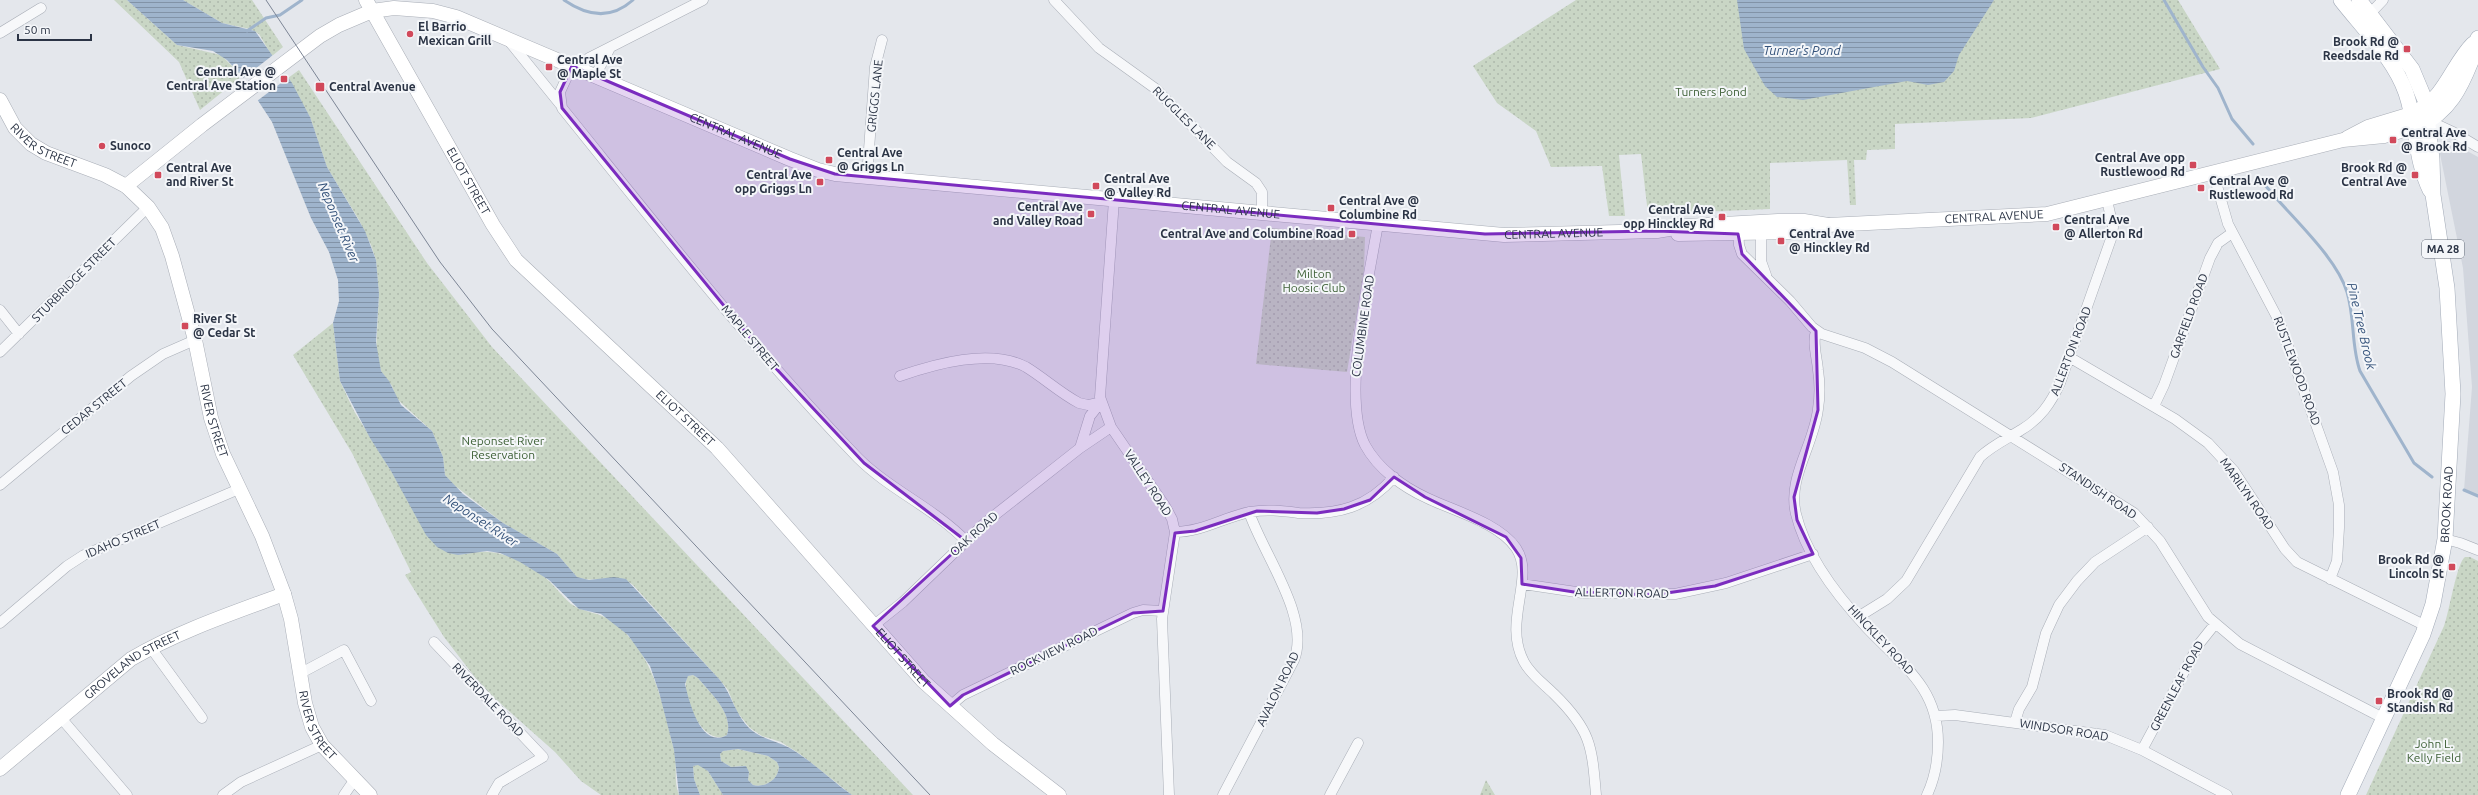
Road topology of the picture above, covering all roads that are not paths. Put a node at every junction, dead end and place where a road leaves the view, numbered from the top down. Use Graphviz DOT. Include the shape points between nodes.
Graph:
graph roads {
  1 [pos="703,0"];
  2 [pos="1054,0"];
  3 [pos="2341,0"];
  4 [pos="2359,0"];
  5 [pos="2383,0"];
  6 [pos="369,5"];
  7 [pos="41,8"];
  8 [pos="2365,19"];
  9 [pos="0,33"];
  10 [pos="506,38"];
  11 [pos="2477,39"];
  12 [pos="882,40"];
  13 [pos="611,49"];
  14 [pos="576,67"];
  15 [pos="595,76"];
  16 [pos="0,100"];
  17 [pos="562,108"];
  18 [pos="2428,114"];
  19 [pos="2413,120"];
  20 [pos="2478,147"];
  21 [pos="2213,172"];
  22 [pos="867,177"];
  23 [pos="126,186"];
  24 [pos="2433,195"];
  25 [pos="1114,200"];
  26 [pos="2107,200"];
  27 [pos="148,207"];
  28 [pos="1262,213"];
  29 [pos="1378,224"];
  30 [pos="1761,227"];
  31 [pos="1738,228"];
  32 [pos="2232,233"];
  33 [pos="1766,275"];
  34 [pos="0,310"];
  35 [pos="1816,331"];
  36 [pos="19,334"];
  37 [pos="195,340"];
  38 [pos="0,352"];
  39 [pos="2069,357"];
  40 [pos="900,376"];
  41 [pos="1101,402"];
  42 [pos="2154,406"];
  43 [pos="1111,427"];
  44 [pos="2012,436"];
  45 [pos="1080,448"];
  46 [pos="1394,478"];
  47 [pos="0,485"];
  48 [pos="239,489"];
  49 [pos="1249,512"];
  50 [pos="2148,527"];
  51 [pos="1175,532"];
  52 [pos="2445,539"];
  53 [pos="966,541"];
  54 [pos="2478,550"];
  55 [pos="1813,554"];
  56 [pos="2330,579"];
  57 [pos="1522,584"];
  58 [pos="284,594"];
  59 [pos="1162,611"];
  60 [pos="1858,617"];
  61 [pos="0,623"];
  62 [pos="2215,624"];
  63 [pos="873,626"];
  64 [pos="2426,626"];
  65 [pos="434,642"];
  66 [pos="150,648"];
  67 [pos="301,673"];
  68 [pos="371,701"];
  69 [pos="950,706"];
  70 [pos="1936,716"];
  71 [pos="61,718"];
  72 [pos="202,718"];
  73 [pos="2383,718"];
  74 [pos="2015,722"];
  75 [pos="1358,742"];
  76 [pos="322,745"];
  77 [pos="2142,750"];
  78 [pos="0,769"];
  79 [pos="355,779"];
  80 [pos="127,795"];
  81 [pos="223,795"];
  82 [pos="344,795"];
  83 [pos="370,795"];
  84 [pos="492,795"];
  85 [pos="1059,795"];
  86 [pos="1169,795"];
  87 [pos="1223,795"];
  88 [pos="1330,795"];
  89 [pos="1596,795"];
  90 [pos="1927,795"];
  91 [pos="2227,795"];
  92 [pos="2348,795"];
  1 -- 13 [label="street"];
  2 -- 28 [label="street, RUGGLES LANE" via="1099,48 1156,89 1227,162 1256,183 1262,192"];
  3 -- 8 [label="main road, BROOK ROAD"];
  4 -- 8 [label="main road, BROOK ROAD"];
  5 -- 8 [label="street"];
  6 -- 10 [label="street, CENTRAL AVENUE" via="440,12"];
  6 -- 23 [label="street, CENTRAL AVENUE" via="327,32"];
  6 -- 63 [label="street, ELIOT STREET" via="489,218 512,254 720,451"];
  7 -- 9 [label="street"];
  8 -- 18 [label="main road, BROOK ROAD" via="2412,69 2422,90"];
  8 -- 19 [label="main road, BROOK ROAD" via="2406,93"];
  10 -- 14 [label="street, CENTRAL AVENUE"];
  10 -- 17 [label="street, MAPLE STREET"];
  11 -- 18 [label="main road" via="2465,52"];
  12 -- 22 [label="street, GRIGGS LANE" via="875,67"];
  13 -- 14 [label="street" via="589,58"];
  13 -- 15 [label="street" via="603,58"];
  14 -- 15 [label="street, CENTRAL AVENUE"];
  14 -- 17 [label="street" via="560,92"];
  15 -- 22 [label="street, CENTRAL AVENUE" via="802,164 825,172"];
  16 -- 23 [label="street, RIVER STREET" via="15,128 34,146 46,154 105,175"];
  17 -- 53 [label="street, MAPLE STREET" via="809,406 871,469 944,521"];
  18 -- 19 [label="main road"];
  18 -- 20 [label="street"];
  18 -- 24 [label="main road, BROOK ROAD / MA 28"];
  19 -- 21 [label="street, CENTRAL AVENUE" via="2368,127 2343,140"];
  19 -- 24 [label="main road, BROOK ROAD / MA 28" via="2419,160"];
  21 -- 26 [label="street, CENTRAL AVENUE"];
  21 -- 32 [label="street, RUSTLEWOOD ROAD"];
  22 -- 25 [label="street, CENTRAL AVENUE"];
  23 -- 27 [label="street, RIVER STREET"];
  24 -- 52 [label="main road, BROOK ROAD / MA 28" via="2447,282 2453,375"];
  25 -- 28 [label="street, CENTRAL AVENUE"];
  25 -- 41 [label="street, VALLEY ROAD"];
  26 -- 30 [label="street, CENTRAL AVENUE" via="2028,216 1828,225 1804,221"];
  26 -- 39 [label="street, ALLERTON ROAD" via="2113,222 2112,236"];
  27 -- 36 [label="street, STURBRIDGE STREET"];
  27 -- 37 [label="street, RIVER STREET" via="162,228 168,244"];
  28 -- 29 [label="street, CENTRAL AVENUE"];
  29 -- 31 [label="street, CENTRAL AVENUE" via="1518,236 1657,231 1687,226"];
  29 -- 46 [label="street, COLUMBINE ROAD" via="1358,353 1356,410 1365,445"];
  30 -- 31 [label="street, CENTRAL AVENUE"];
  30 -- 33 [label="street" via="1761,261"];
  31 -- 33 [label="street" via="1742,254"];
  32 -- 42 [label="street, GARFIELD ROAD" via="2218,243 2210,258"];
  32 -- 56 [label="street, RUSTLEWOOD ROAD" via="2279,321 2333,472 2338,499 2339,528 2337,561"];
  33 -- 35 [label="street"];
  34 -- 36 [label="street"];
  35 -- 44 [label="street, STANDISH ROAD" via="1879,355"];
  35 -- 55 [label="street, HINCKLEY ROAD" via="1814,338 1818,371 1818,410 1814,430 1795,483 1794,497 1798,520"];
  36 -- 38 [label="street, STURBRIDGE STREET"];
  37 -- 47 [label="street, CEDAR STREET" via="148,364"];
  37 -- 48 [label="street, RIVER STREET" via="211,418 222,454"];
  39 -- 42 [label="street, MARILYN ROAD"];
  39 -- 44 [label="street, ALLERTON ROAD" via="2060,384 2048,406 2029,425"];
  40 -- 41 [label="street" via="954,361 1004,360 1026,368 1079,403 1088,405"];
  41 -- 43 [label="street, VALLEY ROAD"];
  41 -- 45 [label="street" via="1090,416"];
  42 -- 56 [label="street, MARILYN ROAD" via="2191,430 2226,461 2293,559"];
  43 -- 45 [label="street, OAK ROAD"];
  43 -- 51 [label="street, VALLEY ROAD" via="1165,506"];
  44 -- 50 [label="street, STANDISH ROAD" via="2122,504"];
  44 -- 60 [label="street, ALLERTON ROAD" via="1993,446 1974,464 1906,581 1887,599"];
  45 -- 53 [label="street, OAK ROAD" via="989,519"];
  46 -- 49 [label="street" via="1370,500 1344,509 1317,513 1272,510"];
  46 -- 57 [label="street, COLUMBINE ROAD" via="1425,497 1489,526 1506,537 1521,558"];
  48 -- 58 [label="street, RIVER STREET" via="262,536"];
  48 -- 61 [label="street, IDAHO STREET" via="84,555 67,566"];
  49 -- 51 [label="street" via="1195,531"];
  49 -- 87 [label="street, AVALON ROAD" via="1294,613 1299,639 1294,660"];
  50 -- 62 [label="street, STANDISH ROAD"];
  50 -- 74 [label="street" via="2092,565 2059,605 2046,633 2032,687 2019,709"];
  51 -- 59 [label="street, VALLEY ROAD"];
  52 -- 54 [label="street"];
  52 -- 64 [label="main road, BROOK ROAD / MA 28" via="2436,593"];
  53 -- 63 [label="street, OAK ROAD" via="903,602"];
  55 -- 57 [label="street, ALLERTON ROAD" via="1726,583 1675,594 1583,593"];
  55 -- 60 [label="street, HINCKLEY ROAD"];
  56 -- 64 [label="street, MARILYN ROAD"];
  57 -- 89 [label="street, COLUMBINE ROAD" via="1515,623 1519,650 1528,669 1573,713 1584,730 1593,758"];
  58 -- 66 [label="street, GROVELAND STREET"];
  58 -- 67 [label="street, RIVER STREET"];
  59 -- 69 [label="street, ROCKVIEW ROAD" via="1143,610 1133,613 963,695"];
  59 -- 86 [label="street, VALLEY ROAD"];
  60 -- 70 [label="street, HINCKLEY ROAD" via="1917,678"];
  62 -- 73 [label="street, STANDISH ROAD" via="2251,651"];
  62 -- 77 [label="street, GREENLEAF ROAD" via="2199,644"];
  63 -- 69 [label="street, ELIOT STREET"];
  64 -- 73 [label="main road, BROOK ROAD / MA 28"];
  65 -- 84 [label="street, RIVERDALE ROAD" via="542,757 499,783"];
  66 -- 71 [label="street, GROVELAND STREET" via="103,681"];
  66 -- 72 [label="street"];
  67 -- 68 [label="street" via="344,650"];
  67 -- 76 [label="street, RIVER STREET" via="305,703 312,727"];
  69 -- 85 [label="street, ELIOT STREET" via="1004,754"];
  70 -- 74 [label="street, WINDSOR ROAD" via="1956,714"];
  70 -- 90 [label="street, HINCKLEY ROAD" via="1938,759"];
  71 -- 78 [label="street, GROVELAND STREET"];
  71 -- 80 [label="street"];
  73 -- 92 [label="main road, BROOK ROAD / MA 28"];
  74 -- 77 [label="street, WINDSOR ROAD" via="2097,733"];
  75 -- 88 [label="street"];
  76 -- 79 [label="street, RIVER STREET"];
  76 -- 81 [label="street" via="241,782"];
  77 -- 91 [label="street, WINDSOR ROAD"];
  79 -- 82 [label="street"];
  79 -- 83 [label="street, RIVER STREET"];
}
